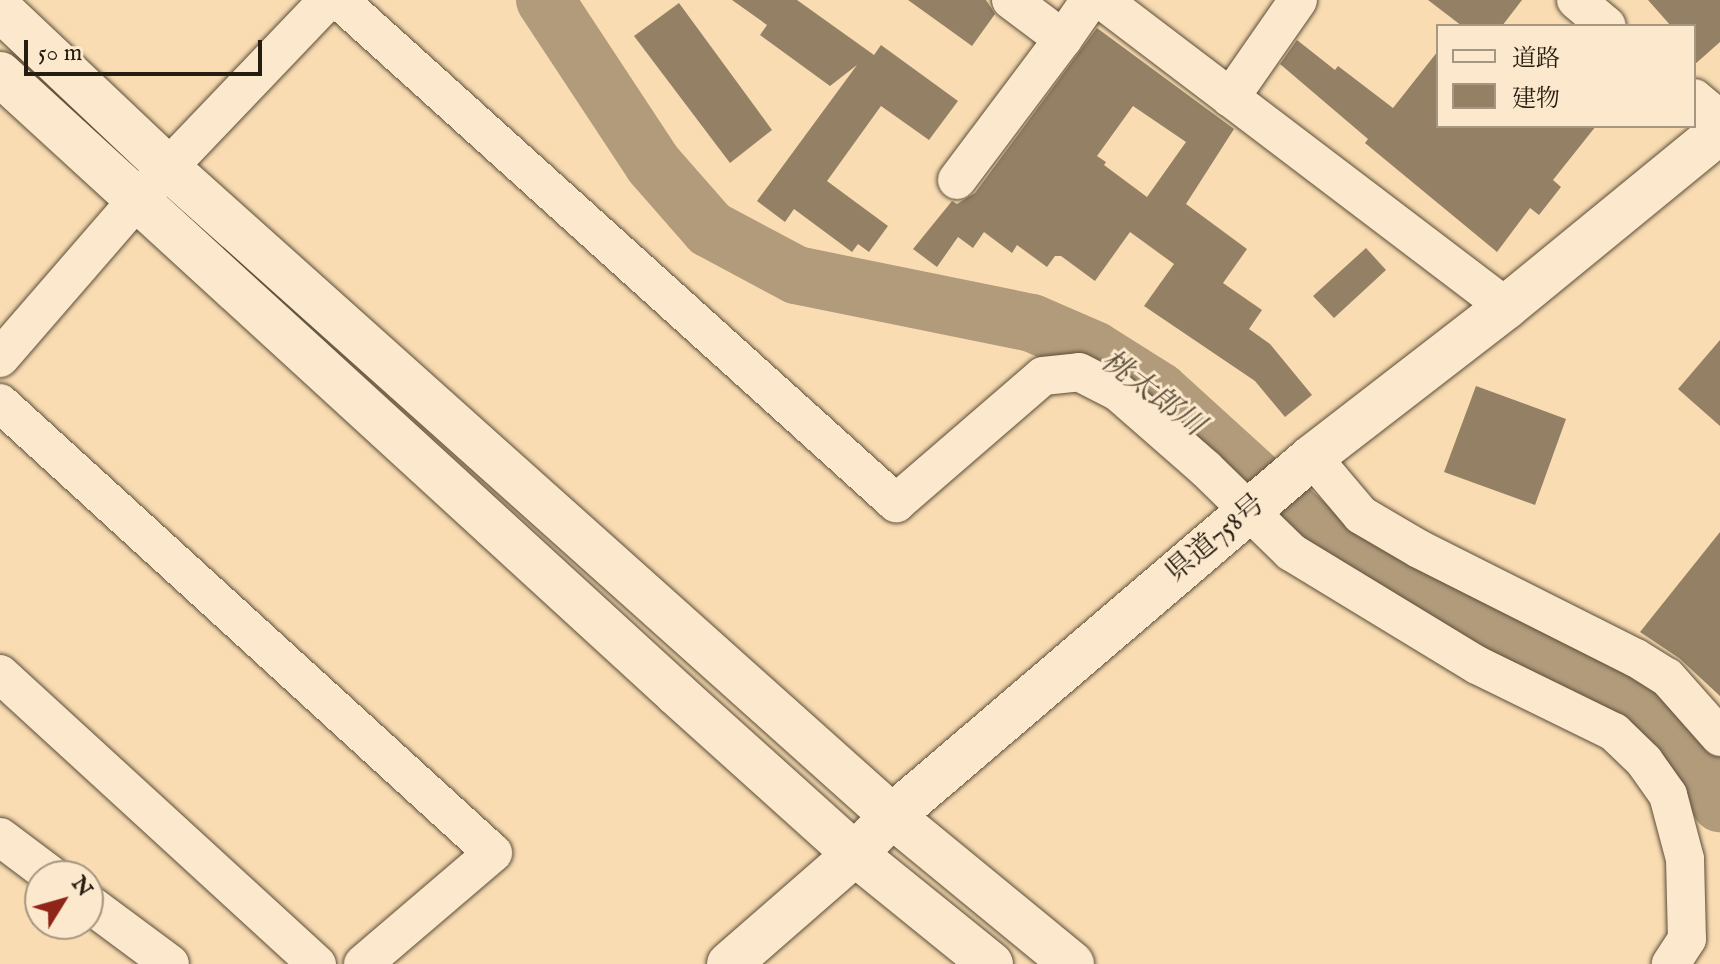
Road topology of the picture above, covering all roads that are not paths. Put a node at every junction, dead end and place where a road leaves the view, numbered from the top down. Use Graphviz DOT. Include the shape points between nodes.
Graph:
graph roads {
  1 [pos="328,0"];
  2 [pos="339,0"];
  3 [pos="1011,0"];
  4 [pos="1090,0"];
  5 [pos="1102,0"];
  6 [pos="1298,0"];
  7 [pos="1576,0"];
  8 [pos="0,9"];
  9 [pos="1605,24"];
  10 [pos="1063,39"];
  11 [pos="0,74"];
  12 [pos="1230,98"];
  13 [pos="1696,100"];
  14 [pos="1720,120"];
  15 [pos="1720,132"];
  16 [pos="168,168"];
  17 [pos="957,180"];
  18 [pos="137,200"];
  19 [pos="1506,307"];
  20 [pos="0,358"];
  21 [pos="0,403"];
  22 [pos="1312,457"];
  23 [pos="1247,512"];
  24 [pos="0,674"];
  25 [pos="1720,737"];
  26 [pos="892,816"];
  27 [pos="0,837"];
  28 [pos="855,854"];
  29 [pos="31,860"];
  30 [pos="104,915"];
  31 [pos="170,964"];
  32 [pos="317,964"];
  33 [pos="363,964"];
  34 [pos="729,964"];
  35 [pos="991,964"];
  36 [pos="1072,964"];
  37 [pos="1671,964"];
  1 -- 16 [label="street"];
  2 -- 23 [label="street" via="896,503 1043,376 1079,372 1118,392"];
  3 -- 10 [label="street"];
  4 -- 10 [label="street"];
  5 -- 12 [label="street"];
  6 -- 12 [label="street"];
  7 -- 9 [label="street"];
  8 -- 16 [label="street"];
  10 -- 17 [label="street"];
  11 -- 18 [label="street"];
  12 -- 19 [label="street"];
  13 -- 14 [label="street"];
  15 -- 19 [label="street, 県道758号"];
  16 -- 18 [label="street"];
  16 -- 26 [label="street"];
  18 -- 20 [label="street"];
  18 -- 28 [label="street"];
  19 -- 22 [label="street, 県道758号"];
  21 -- 33 [label="street" via="493,853"];
  22 -- 23 [label="street, 県道758号"];
  22 -- 25 [label="street" via="1361,515 1667,677"];
  23 -- 26 [label="street, 県道758号"];
  23 -- 37 [label="street" via="1291,552 1477,665 1614,732 1644,761 1668,795 1685,859 1687,939"];
  24 -- 32 [label="street"];
  26 -- 28 [label="street, 県道758号"];
  26 -- 36 [label="street"];
  27 -- 29 [label="street"];
  28 -- 34 [label="street, 県道758号"];
  28 -- 35 [label="street"];
  30 -- 31 [label="street"];
}
